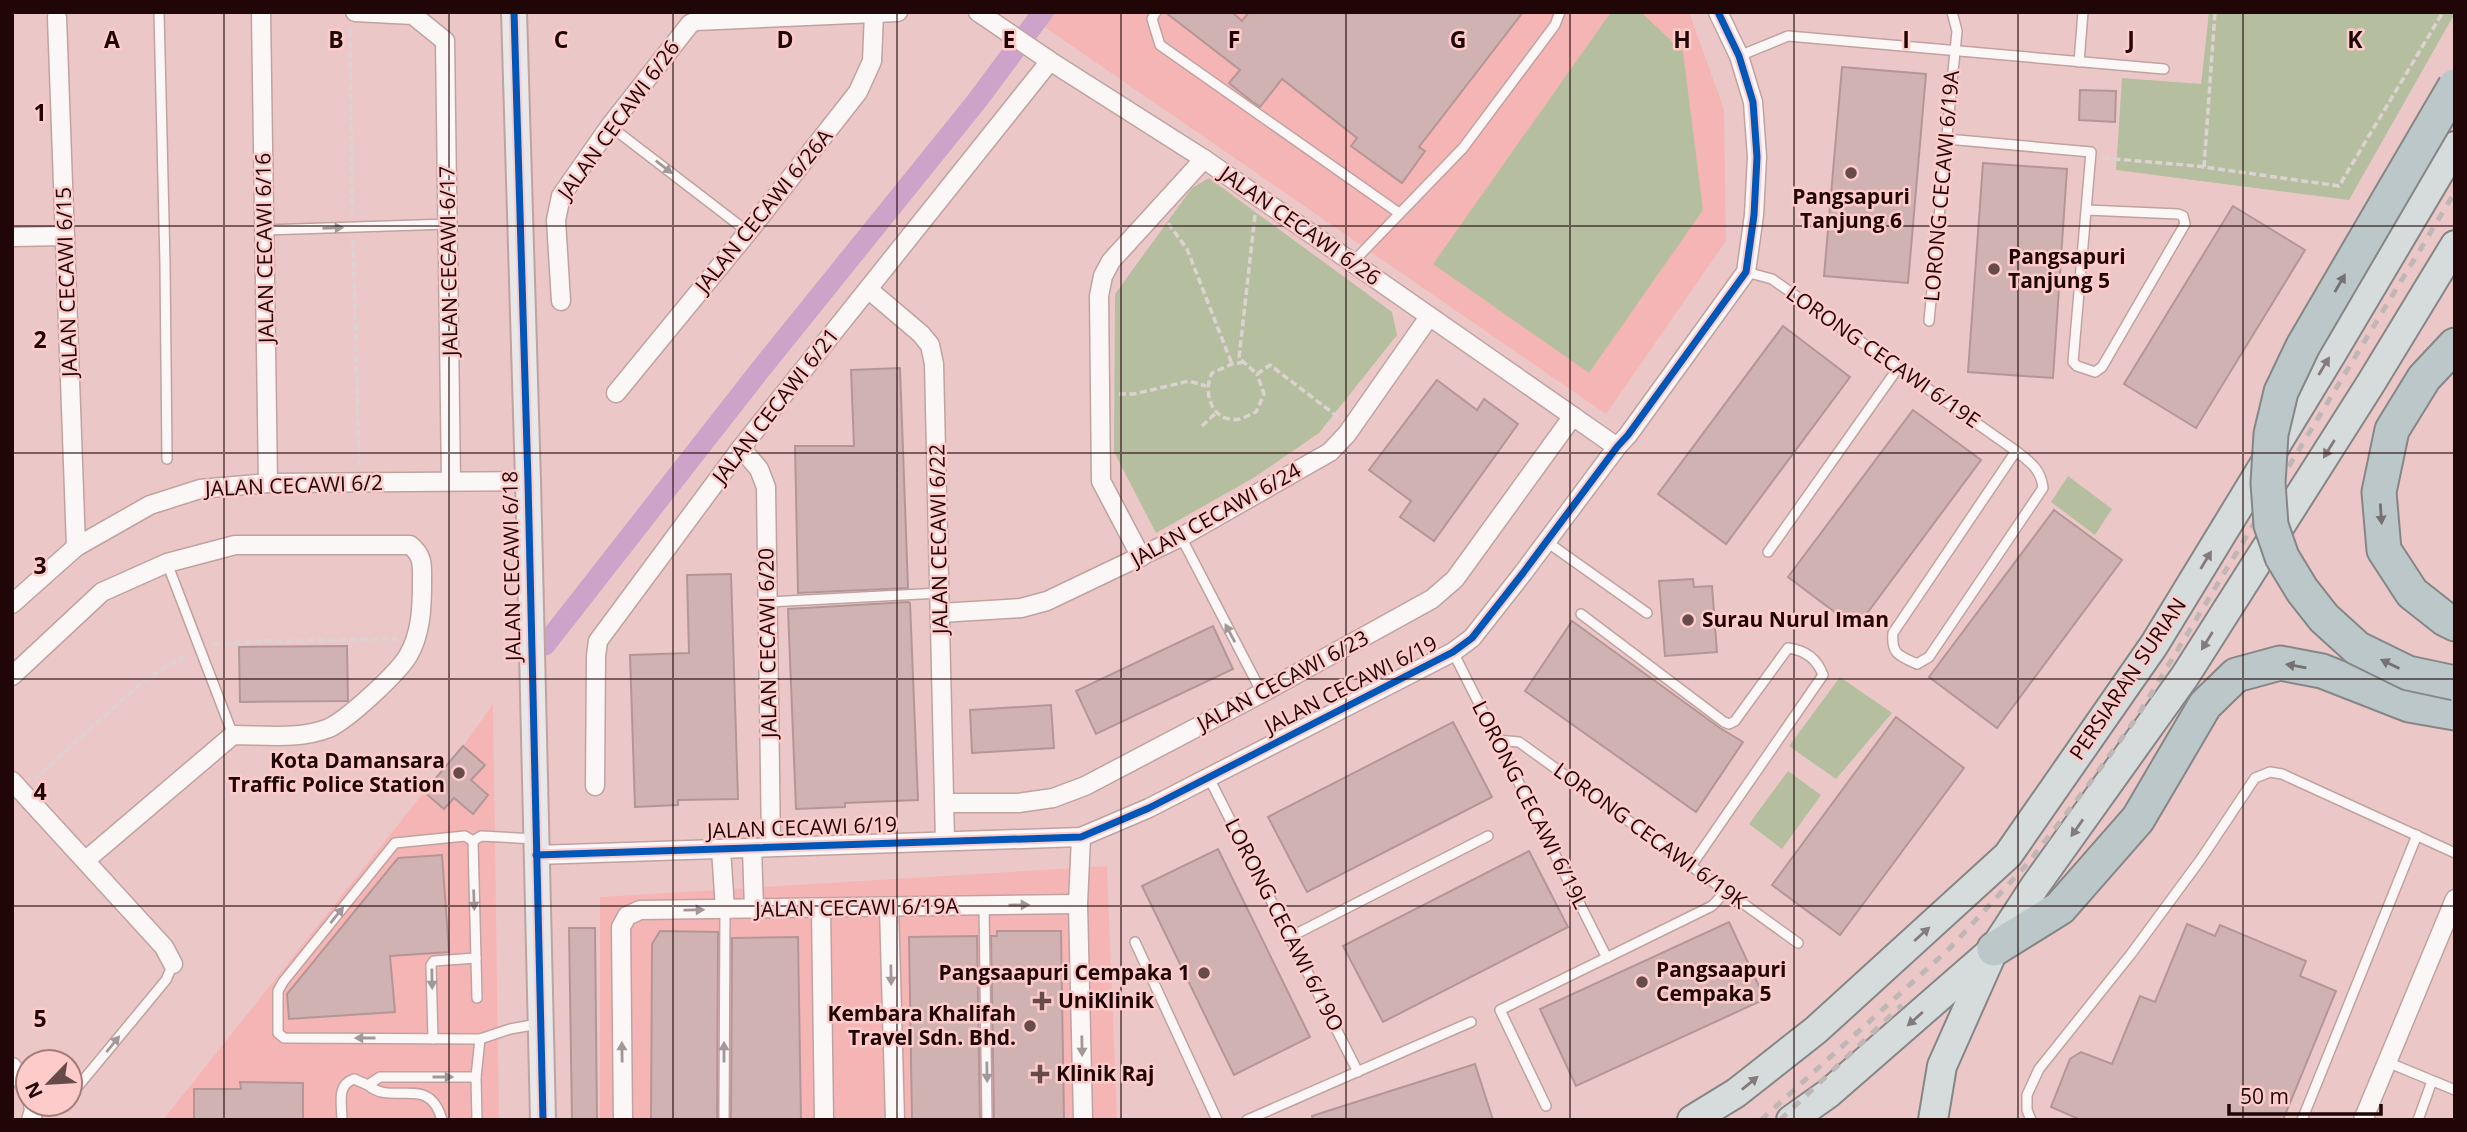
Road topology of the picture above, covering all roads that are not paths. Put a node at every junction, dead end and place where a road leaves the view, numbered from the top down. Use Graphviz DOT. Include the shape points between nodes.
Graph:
graph roads {
  1 [pos="159,12"];
  2 [pos="261,12"];
  3 [pos="898,12"];
  4 [pos="978,12"];
  5 [pos="1156,12"];
  6 [pos="1560,12"];
  7 [pos="1718,12"];
  8 [pos="1952,12"];
  9 [pos="2082,12"];
  10 [pos="874,13"];
  11 [pos="59,15"];
  12 [pos="513,18"];
  13 [pos="353,19"];
  14 [pos="1955,51"];
  15 [pos="1739,56"];
  16 [pos="1050,61"];
  17 [pos="2078,62"];
  18 [pos="2164,69"];
  19 [pos="2455,86"];
  20 [pos="610,125"];
  21 [pos="1947,139"];
  22 [pos="2455,146"];
  23 [pos="1204,159"];
  24 [pos="2087,210"];
  25 [pos="1399,213"];
  26 [pos="449,224"];
  27 [pos="264,230"];
  28 [pos="748,232"];
  29 [pos="65,236"];
  30 [pos="12,237"];
  31 [pos="2455,245"];
  32 [pos="1352,262"];
  33 [pos="1746,272"];
  34 [pos="2455,277"];
  35 [pos="868,289"];
  36 [pos="561,301"];
  37 [pos="1429,317"];
  38 [pos="2455,320"];
  39 [pos="1929,321"];
  40 [pos="2455,345"];
  41 [pos="1898,368"];
  42 [pos="2424,377"];
  43 [pos="2371,383"];
  44 [pos="616,393"];
  45 [pos="1573,416"];
  46 [pos="1616,447"];
  47 [pos="741,448"];
  48 [pos="2016,451"];
  49 [pos="167,459"];
  50 [pos="451,481"];
  51 [pos="528,481"];
  52 [pos="268,483"];
  53 [pos="1181,537"];
  54 [pos="1547,542"];
  55 [pos="76,547"];
  56 [pos="1768,552"];
  57 [pos="1141,557"];
  58 [pos="167,563"];
  59 [pos="940,593"];
  60 [pos="768,602"];
  61 [pos="12,604"];
  62 [pos="940,613"];
  63 [pos="1647,613"];
  64 [pos="1581,614"];
  65 [pos="2455,624"];
  66 [pos="1453,652"];
  67 [pos="12,677"];
  68 [pos="2455,683"];
  69 [pos="1262,693"];
  70 [pos="2455,713"];
  71 [pos="233,735"];
  72 [pos="1497,740"];
  73 [pos="1209,778"];
  74 [pos="12,781"];
  75 [pos="595,786"];
  76 [pos="945,810"];
  77 [pos="2417,835"];
  78 [pos="1488,836"];
  79 [pos="1081,837"];
  80 [pos="472,841"];
  81 [pos="945,841"];
  82 [pos="771,846"];
  83 [pos="536,847"];
  84 [pos="752,848"];
  85 [pos="721,849"];
  86 [pos="2455,853"];
  87 [pos="86,860"];
  88 [pos="1691,866"];
  89 [pos="1726,891"];
  90 [pos="2455,899"];
  91 [pos="1078,904"];
  92 [pos="984,906"];
  93 [pos="889,907"];
  94 [pos="821,908"];
  95 [pos="725,909"];
  96 [pos="754,909"];
  97 [pos="1290,937"];
  98 [pos="1135,942"];
  99 [pos="1798,943"];
  100 [pos="1994,949"];
  101 [pos="476,958"];
  102 [pos="1607,958"];
  103 [pos="173,964"];
  104 [pos="477,998"];
  105 [pos="1471,1022"];
  106 [pos="540,1024"];
  107 [pos="433,1039"];
  108 [pos="480,1039"];
  109 [pos="2386,1062"];
  110 [pos="1358,1072"];
  111 [pos="475,1077"];
  112 [pos="84,1079"];
  113 [pos="2432,1081"];
  114 [pos="368,1085"];
  115 [pos="2455,1090"];
  116 [pos="1546,1105"];
  117 [pos="342,1120"];
  118 [pos="442,1120"];
  119 [pos="477,1120"];
  120 [pos="542,1120"];
  121 [pos="623,1120"];
  122 [pos="724,1120"];
  123 [pos="824,1120"];
  124 [pos="895,1120"];
  125 [pos="987,1120"];
  126 [pos="1083,1120"];
  127 [pos="1217,1120"];
  128 [pos="1247,1120"];
  129 [pos="1692,1120"];
  130 [pos="1791,1120"];
  131 [pos="1933,1120"];
  132 [pos="2031,1120"];
  133 [pos="2302,1120"];
  134 [pos="2362,1120"];
  135 [pos="2418,1120"];
  1 -- 49 [label="lane"];
  2 -- 27 [label="street, JALAN CECAWI 6/16"];
  3 -- 10 [label="street, JALAN CECAWI 6/26"];
  4 -- 16 [label="street, JALAN CECAWI 6/26"];
  5 -- 25 [label="lane" via="1152,19 1160,45"];
  6 -- 25 [label="lane" via="1464,148"];
  7 -- 15 [label="street, JALAN CECAWI 6/19"];
  8 -- 14 [label="lane, LORONG CECAWI 6/19A" via="1957,31"];
  9 -- 17 [label="lane"];
  10 -- 20 [label="street, JALAN CECAWI 6/26" via="693,22"];
  10 -- 28 [label="street, JALAN CECAWI 6/26A" via="872,61 858,92"];
  11 -- 29 [label="street, JALAN CECAWI 6/15"];
  12 -- 51 [label="street, JALAN CECAWI 6/18"];
  13 -- 26 [label="street, JALAN CECAWI 6/17" via="413,15 445,41"];
  14 -- 15 [label="lane" via="1788,36"];
  14 -- 17 [label="lane"];
  14 -- 21 [label="lane, LORONG CECAWI 6/19A"];
  15 -- 33 [label="street, JALAN CECAWI 6/19" via="1753,102 1757,157"];
  16 -- 23 [label="street, JALAN CECAWI 6/26"];
  16 -- 35 [label="street, JALAN CECAWI 6/21"];
  17 -- 18 [label="lane"];
  68 -- 19 [label="highway, one-way, bridge" via="2408,673 2357,648 2324,618 2282,557 2271,525 2268,483 2271,434 2281,392 2303,346"];
  20 -- 28 [label="lane, one-way"];
  20 -- 36 [label="street, JALAN CECAWI 6/26" via="557,207"];
  21 -- 24 [label="lane" via="2091,155"];
  21 -- 39 [label="lane, LORONG CECAWI 6/19A"];
  129 -- 22 [label="main road, PERSIARAN SURIAN, one-way" via="1736,1093 1816,1030 2008,855 2154,645"];
  23 -- 32 [label="street, JALAN CECAWI 6/26"];
  23 -- 57 [label="street" via="1111,261 1099,296 1101,481"];
  24 -- 24 [label="lane" via="2178,214 2185,224 2095,372 2073,362"];
  25 -- 32 [label="lane"];
  27 -- 26 [label="lane, one-way"];
  26 -- 50 [label="street, JALAN CECAWI 6/17"];
  27 -- 52 [label="street, JALAN CECAWI 6/16"];
  28 -- 44 [label="street, JALAN CECAWI 6/26A"];
  29 -- 30 [label="street"];
  29 -- 55 [label="street, JALAN CECAWI 6/15"];
  31 -- 43 [label="main road, PERSIARAN SURIAN"];
  32 -- 37 [label="street, JALAN CECAWI 6/26"];
  33 -- 41 [label="lane, LORONG CECAWI 6/19E" via="1772,279"];
  33 -- 46 [label="street, JALAN CECAWI 6/19"];
  34 -- 43 [label="main road" via="2394,363"];
  35 -- 47 [label="street, JALAN CECAWI 6/21"];
  35 -- 59 [label="street, JALAN CECAWI 6/22" via="930,345"];
  37 -- 45 [label="street, JALAN CECAWI 6/26"];
  37 -- 53 [label="street, JALAN CECAWI 6/24" via="1330,452"];
  38 -- 42 [label="highway"];
  40 -- 42 [label="highway"];
  41 -- 48 [label="lane, LORONG CECAWI 6/19E"];
  41 -- 56 [label="lane"];
  42 -- 65 [label="highway, one-way" via="2392,430 2379,492 2384,550 2412,593"];
  43 -- 100 [label="main road, PERSIARAN SURIAN, one-way" via="2185,676"];
  45 -- 46 [label="street, JALAN CECAWI 6/26"];
  45 -- 69 [label="street, JALAN CECAWI 6/23" via="1455,579 1432,599"];
  46 -- 54 [label="street, JALAN CECAWI 6/19"];
  47 -- 60 [label="street, JALAN CECAWI 6/20" via="759,470 766,488"];
  47 -- 75 [label="street, JALAN CECAWI 6/21" via="598,641"];
  48 -- 48 [label="lane, LORONG CECAWI 6/19E" via="2035,465 2043,488 1929,657 1917,664 1897,654 1893,633"];
  50 -- 51 [label="street, JALAN CECAWI 6/2"];
  50 -- 52 [label="street, JALAN CECAWI 6/2"];
  51 -- 83 [label="street, JALAN CECAWI 6/18"];
  52 -- 55 [label="street, JALAN CECAWI 6/2" via="200,489 150,505"];
  53 -- 57 [label="street, JALAN CECAWI 6/24"];
  69 -- 53 [label="lane, one-way"];
  54 -- 63 [label="lane"];
  54 -- 66 [label="street, JALAN CECAWI 6/19" via="1472,638"];
  55 -- 61 [label="street, JALAN CECAWI 6/2"];
  57 -- 62 [label="street, JALAN CECAWI 6/24" via="1047,601 1021,608"];
  58 -- 67 [label="street" via="102,592"];
  58 -- 71 [label="lane"];
  58 -- 71 [label="street" via="234,545 410,545 422,560 422,617 408,657 360,706 331,727 306,736"];
  59 -- 60 [label="lane"];
  59 -- 62 [label="street, JALAN CECAWI 6/22"];
  60 -- 82 [label="street, JALAN CECAWI 6/20"];
  62 -- 76 [label="street, JALAN CECAWI 6/22"];
  64 -- 88 [label="lane" via="1729,724 1788,648 1800,650 1819,664 1824,675"];
  66 -- 72 [label="lane, LORONG CECAWI 6/19L"];
  66 -- 73 [label="street, JALAN CECAWI 6/19"];
  69 -- 76 [label="street, JALAN CECAWI 6/23" via="1085,786 1053,798"];
  70 -- 100 [label="highway, one-way" via="2409,705 2322,671 2280,663 2236,675 2205,705 2138,819 2068,899"];
  71 -- 87 [label="street"];
  72 -- 88 [label="lane, LORONG CECAWI 6/19K" via="1519,742"];
  72 -- 102 [label="lane, LORONG CECAWI 6/19L"];
  73 -- 79 [label="street, JALAN CECAWI 6/19"];
  73 -- 97 [label="lane, LORONG CECAWI 6/19O"];
  74 -- 87 [label="street"];
  76 -- 81 [label="street"];
  77 -- 86 [label="lane"];
  77 -- 132 [label="lane" via="2282,774 2270,772 2255,778 2132,954 2039,1069 2027,1095"];
  77 -- 133 [label="lane"];
  78 -- 97 [label="lane"];
  79 -- 81 [label="street, JALAN CECAWI 6/19"];
  79 -- 91 [label="street"];
  80 -- 83 [label="lane" via="481,835"];
  80 -- 101 [label="lane, one-way"];
  107 -- 80 [label="lane, one-way" via="284,1038 278,1033 278,991 395,843 465,836"];
  81 -- 82 [label="street, JALAN CECAWI 6/19"];
  82 -- 84 [label="street, JALAN CECAWI 6/19"];
  83 -- 85 [label="street, JALAN CECAWI 6/19"];
  83 -- 106 [label="street, JALAN CECAWI 6/18"];
  84 -- 85 [label="street, JALAN CECAWI 6/19"];
  84 -- 96 [label="street"];
  85 -- 95 [label="street"];
  87 -- 103 [label="street" via="164,947"];
  88 -- 89 [label="lane, LORONG CECAWI 6/19K"];
  89 -- 99 [label="lane, LORONG CECAWI 6/19K"];
  89 -- 102 [label="lane" via="1712,906"];
  90 -- 109 [label="street"];
  92 -- 91 [label="street, JALAN CECAWI 6/19A, one-way"];
  91 -- 126 [label="street, one-way"];
  92 -- 93 [label="street, JALAN CECAWI 6/19A"];
  92 -- 125 [label="lane, one-way"];
  93 -- 94 [label="street, JALAN CECAWI 6/19A"];
  93 -- 124 [label="street, one-way"];
  94 -- 96 [label="street, JALAN CECAWI 6/19A"];
  94 -- 123 [label="street"];
  95 -- 96 [label="street, JALAN CECAWI 6/19A"];
  121 -- 95 [label="street, JALAN CECAWI 6/19A, one-way" via="621,927 627,916 640,910"];
  122 -- 95 [label="lane, one-way"];
  97 -- 110 [label="lane, LORONG CECAWI 6/19O"];
  98 -- 127 [label="lane"];
  100 -- 130 [label="main road, PERSIARAN SURIAN, one-way"];
  100 -- 131 [label="main road" via="1942,1066"];
  101 -- 104 [label="lane"];
  101 -- 107 [label="lane, one-way" via="431,965"];
  102 -- 116 [label="lane" via="1500,1010"];
  112 -- 103 [label="lane, one-way" via="166,979"];
  105 -- 110 [label="lane"];
  106 -- 108 [label="lane"];
  106 -- 120 [label="street, JALAN CECAWI 6/18"];
  107 -- 108 [label="lane"];
  108 -- 111 [label="lane"];
  109 -- 113 [label="lane"];
  109 -- 134 [label="street"];
  110 -- 128 [label="lane"];
  114 -- 111 [label="lane, one-way" via="380,1077"];
  111 -- 119 [label="lane"];
  113 -- 115 [label="lane"];
  113 -- 135 [label="lane"];
  114 -- 117 [label="lane" via="354,1079 341,1088"];
  114 -- 118 [label="lane" via="375,1091 431,1098"];
}
